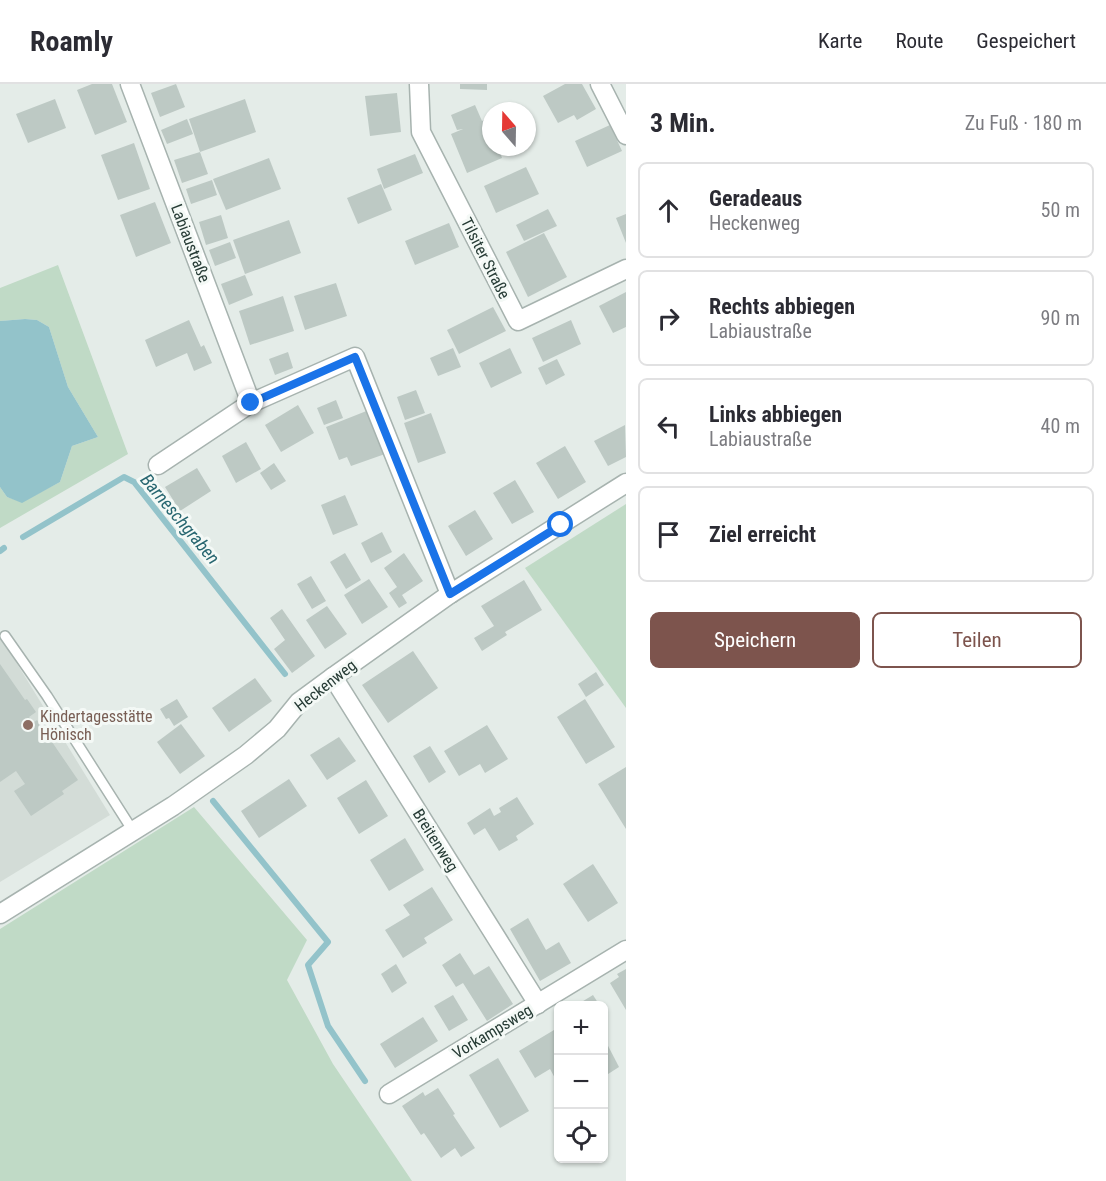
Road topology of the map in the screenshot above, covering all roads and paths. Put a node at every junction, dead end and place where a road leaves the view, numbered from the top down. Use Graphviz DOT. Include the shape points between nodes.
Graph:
graph roads {
  1 [pos="130,84"];
  2 [pos="419,84"];
  3 [pos="600,84"];
  4 [pos="626,135"];
  5 [pos="626,269"];
  6 [pos="251,403"];
  7 [pos="158,465"];
  8 [pos="626,483"];
  9 [pos="450,594"];
  10 [pos="5,636"];
  11 [pos="333,677"];
  12 [pos="133,831"];
  13 [pos="0,914"];
  14 [pos="626,950"];
  15 [pos="538,1004"];
  16 [pos="388,1094"];
  1 -- 6 [label="street, Labiaustraße"];
  2 -- 5 [label="street, Tilsiter Straße" via="421,132 518,321"];
  3 -- 4 [label="street"];
  6 -- 7 [label="street"];
  6 -- 9 [label="street" via="355,357"];
  8 -- 9 [label="street, Heckenweg"];
  9 -- 11 [label="street, Heckenweg"];
  10 -- 12 [label="lane"];
  11 -- 12 [label="street, Heckenweg" via="299,702 277,729 246,755"];
  11 -- 15 [label="street, Breitenweg"];
  12 -- 13 [label="street, Heckenweg"];
  14 -- 15 [label="street, Vorkampsweg"];
  15 -- 16 [label="street, Vorkampsweg"];
}
